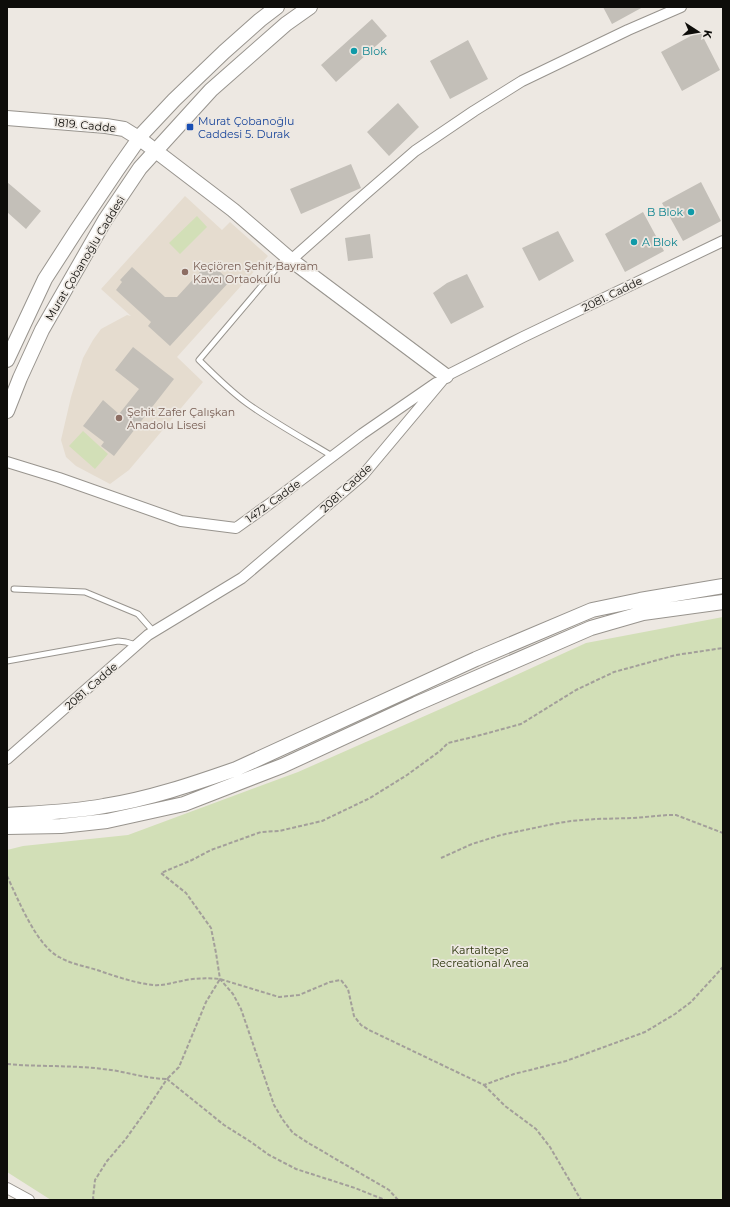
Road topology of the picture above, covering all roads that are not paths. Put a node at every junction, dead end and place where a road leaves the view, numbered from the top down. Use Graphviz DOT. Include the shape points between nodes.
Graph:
graph roads {
  1 [pos="277,7"];
  2 [pos="310,7"];
  3 [pos="681,7"];
  4 [pos="7,118"];
  5 [pos="140,139"];
  6 [pos="156,151"];
  7 [pos="723,241"];
  8 [pos="289,258"];
  9 [pos="7,360"];
  10 [pos="446,376"];
  11 [pos="7,411"];
  12 [pos="332,456"];
  13 [pos="7,462"];
  14 [pos="723,586"];
  15 [pos="14,588"];
  16 [pos="723,602"];
  17 [pos="154,632"];
  18 [pos="136,645"];
  19 [pos="7,661"];
  20 [pos="7,759"];
  21 [pos="7,815"];
  22 [pos="7,827"];
  23 [pos="7,1188"];
  24 [pos="28,1200"];
  1 -- 5 [label="main road, Murat Çobanoğlu Caddesi" via="224,52 174,100"];
  2 -- 6 [label="main road, Murat Çobanoğlu Caddesi" via="286,24 211,90"];
  3 -- 8 [label="street" via="522,81 474,111 415,151"];
  4 -- 5 [label="main road, 1819. Cadde" via="106,126 124,129"];
  5 -- 6 [label="main road, 1819. Cadde"];
  5 -- 9 [label="main road, Murat Çobanoğlu Caddesi" via="116,170 45,279"];
  6 -- 8 [label="main road, 1819. Cadde" via="233,210"];
  6 -- 11 [label="main road, Murat Çobanoğlu Caddesi" via="140,168 105,220 42,330"];
  7 -- 10 [label="street, 2081. Cadde"];
  8 -- 10 [label="main road, 1819. Cadde"];
  8 -- 12 [label="lane" via="199,360 224,384 265,416"];
  10 -- 12 [label="street, 1472. Cadde"];
  10 -- 17 [label="street, 2081. Cadde" via="363,475 242,578"];
  12 -- 13 [label="street, 1472. Cadde" via="236,528 181,521"];
  14 -- 21 [label="main road" via="592,610 476,659 236,769 197,782 105,806"];
  15 -- 17 [label="lane" via="85,592 138,614"];
  16 -- 22 [label="main road" via="643,613 592,628 416,704 282,766 184,804 107,821 62,826"];
  17 -- 18 [label="street, 2081. Cadde"];
  18 -- 19 [label="lane" via="118,641"];
  18 -- 20 [label="street, 2081. Cadde"];
  23 -- 24 [label="street"];
}
